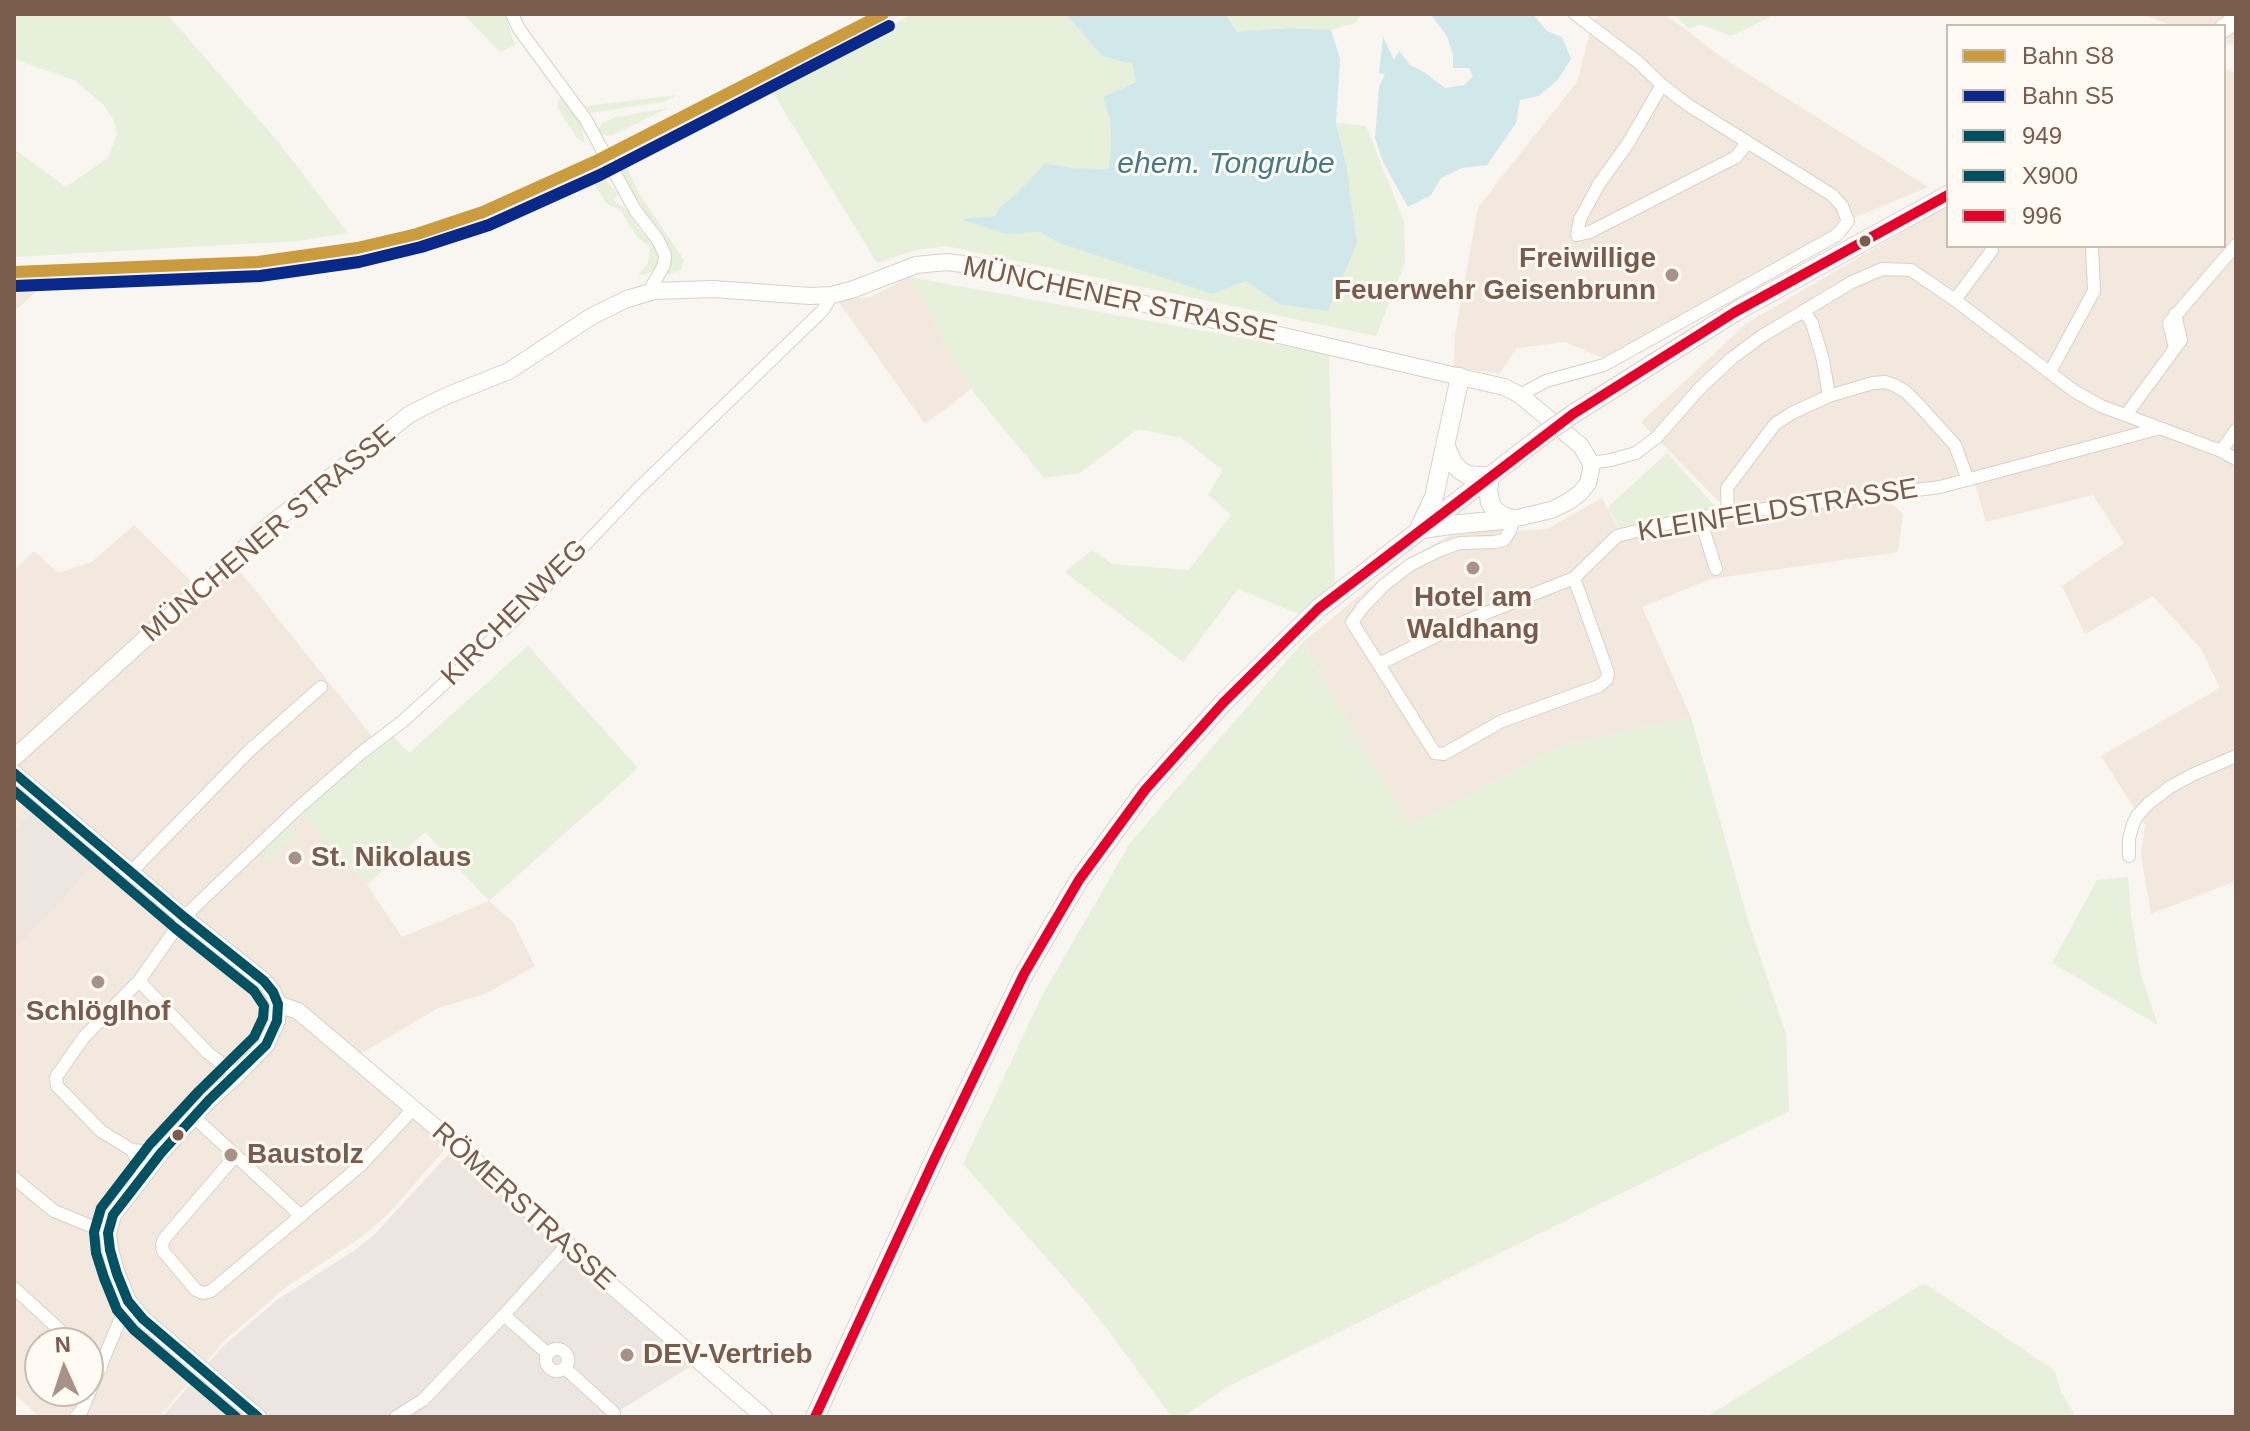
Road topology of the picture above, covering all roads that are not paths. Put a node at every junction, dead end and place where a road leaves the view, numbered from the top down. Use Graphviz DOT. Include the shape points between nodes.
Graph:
graph roads {
  1 [pos="512,14"];
  2 [pos="1575,14"];
  3 [pos="1662,85"];
  4 [pos="1747,143"];
  5 [pos="1946,196"];
  6 [pos="2236,245"];
  7 [pos="2092,248"];
  8 [pos="1992,250"];
  9 [pos="654,291"];
  10 [pos="832,295"];
  11 [pos="1955,300"];
  12 [pos="1804,311"];
  13 [pos="2050,372"];
  14 [pos="1460,377"];
  15 [pos="1520,395"];
  16 [pos="1829,396"];
  17 [pos="2126,415"];
  18 [pos="2157,429"];
  19 [pos="2236,430"];
  20 [pos="1446,447"];
  21 [pos="2221,451"];
  22 [pos="2236,459"];
  23 [pos="1591,463"];
  24 [pos="1490,477"];
  25 [pos="1968,480"];
  26 [pos="1728,514"];
  27 [pos="1700,518"];
  28 [pos="1513,519"];
  29 [pos="1419,530"];
  30 [pos="1716,569"];
  31 [pos="1574,578"];
  32 [pos="1379,664"];
  33 [pos="321,687"];
  34 [pos="2236,756"];
  35 [pos="14,758"];
  36 [pos="14,773"];
  37 [pos="2129,856"];
  38 [pos="131,872"];
  39 [pos="184,917"];
  40 [pos="139,981"];
  41 [pos="278,1004"];
  42 [pos="237,1075"];
  43 [pos="413,1109"];
  44 [pos="194,1117"];
  45 [pos="132,1150"];
  46 [pos="161,1153"];
  47 [pos="236,1155"];
  48 [pos="144,1174"];
  49 [pos="14,1178"];
  50 [pos="301,1216"];
  51 [pos="108,1233"];
  52 [pos="567,1245"];
  53 [pos="14,1288"];
  54 [pos="128,1301"];
  55 [pos="504,1315"];
  56 [pos="57,1327"];
  57 [pos="104,1361"];
  58 [pos="614,1413"];
  59 [pos="816,1416"];
  60 [pos="258,1417"];
  61 [pos="396,1417"];
  62 [pos="764,1417"];
  1 -- 9 [label="street" via="594,133 617,181 658,240 665,255"];
  2 -- 3 [label="street"];
  3 -- 4 [label="street"];
  3 -- 4 [label="street" via="1599,184 1577,235 1736,157"];
  4 -- 15 [label="street" via="1832,195 1847,216 1845,227 1604,365 1546,381"];
  5 -- 24 [label="main road, bridge" via="1735,312 1573,414"];
  6 -- 17 [label="street" via="2175,314 2181,340"];
  7 -- 13 [label="street" via="2094,291"];
  8 -- 11 [label="street"];
  9 -- 10 [label="street, MÜNCHENER STRASSE"];
  9 -- 35 [label="street, MÜNCHENER STRASSE" via="592,316 509,371 410,414 271,524"];
  10 -- 14 [label="street, MÜNCHENER STRASSE" via="916,265 947,262"];
  10 -- 39 [label="street, KIRCHENWEG" via="823,310 636,491 513,621 297,809"];
  11 -- 12 [label="street" via="1911,270 1882,269"];
  11 -- 13 [label="street"];
  12 -- 16 [label="street" via="1823,360"];
  12 -- 23 [label="street" via="1732,358 1636,453"];
  13 -- 17 [label="street" via="2074,391"];
  14 -- 15 [label="street, MÜNCHENER STRASSE"];
  14 -- 20 [label="main road"];
  15 -- 23 [label="street" via="1581,446"];
  16 -- 25 [label="street" via="1885,382 1906,392 1955,445"];
  16 -- 26 [label="street" via="1775,424 1727,488"];
  17 -- 18 [label="street"];
  18 -- 21 [label="street"];
  18 -- 25 [label="street, KLEINFELDSTRASSE"];
  19 -- 21 [label="street"];
  20 -- 24 [label="main road" via="1461,471"];
  20 -- 29 [label="main road" via="1434,497"];
  21 -- 22 [label="street"];
  23 -- 28 [label="street" via="1588,483 1568,502"];
  24 -- 28 [label="main road" via="1490,502 1495,511"];
  24 -- 29 [label="main road"];
  25 -- 26 [label="street, KLEINFELDSTRASSE"];
  26 -- 27 [label="street, KLEINFELDSTRASSE"];
  27 -- 30 [label="street"];
  27 -- 31 [label="street, KLEINFELDSTRASSE" via="1617,536"];
  28 -- 29 [label="main road"];
  28 -- 32 [label="street" via="1504,540 1440,550 1410,565 1363,607 1352,622"];
  29 -- 59 [label="main road" via="1319,608 1223,703 1145,790 1079,880 1024,974"];
  31 -- 32 [label="street, KLEINFELDSTRASSE" via="1466,621"];
  31 -- 32 [label="street" via="1608,673 1599,686 1502,721 1444,754 1435,753"];
  33 -- 38 [label="street" via="250,750"];
  34 -- 37 [label="street" via="2192,775 2149,803 2133,824"];
  36 -- 38 [label="street"];
  38 -- 39 [label="street"];
  39 -- 40 [label="street, KIRCHENWEG"];
  39 -- 41 [label="street" via="264,981"];
  40 -- 42 [label="street" via="208,1053"];
  40 -- 45 [label="street, KIRCHENWEG" via="84,1037 55,1081 101,1131"];
  41 -- 42 [label="street" via="266,1045"];
  41 -- 43 [label="street, RÖMERSTRASSE" via="298,1011"];
  42 -- 44 [label="street"];
  43 -- 50 [label="street" via="360,1166"];
  43 -- 52 [label="street, RÖMERSTRASSE"];
  44 -- 46 [label="street"];
  44 -- 47 [label="street"];
  45 -- 46 [label="street"];
  45 -- 48 [label="street"];
  46 -- 48 [label="street"];
  47 -- 50 [label="street"];
  47 -- 50 [label="street" via="162,1245 196,1290 211,1291"];
  48 -- 51 [label="street" via="113,1215"];
  49 -- 51 [label="street" via="54,1211"];
  51 -- 54 [label="street"];
  52 -- 55 [label="street"];
  52 -- 62 [label="street, RÖMERSTRASSE"];
  53 -- 56 [label="street"];
  54 -- 57 [label="street"];
  54 -- 60 [label="street"];
  55 -- 58 [label="street" via="548,1354 549,1367 565,1368"];
  55 -- 61 [label="street" via="423,1400"];
}
